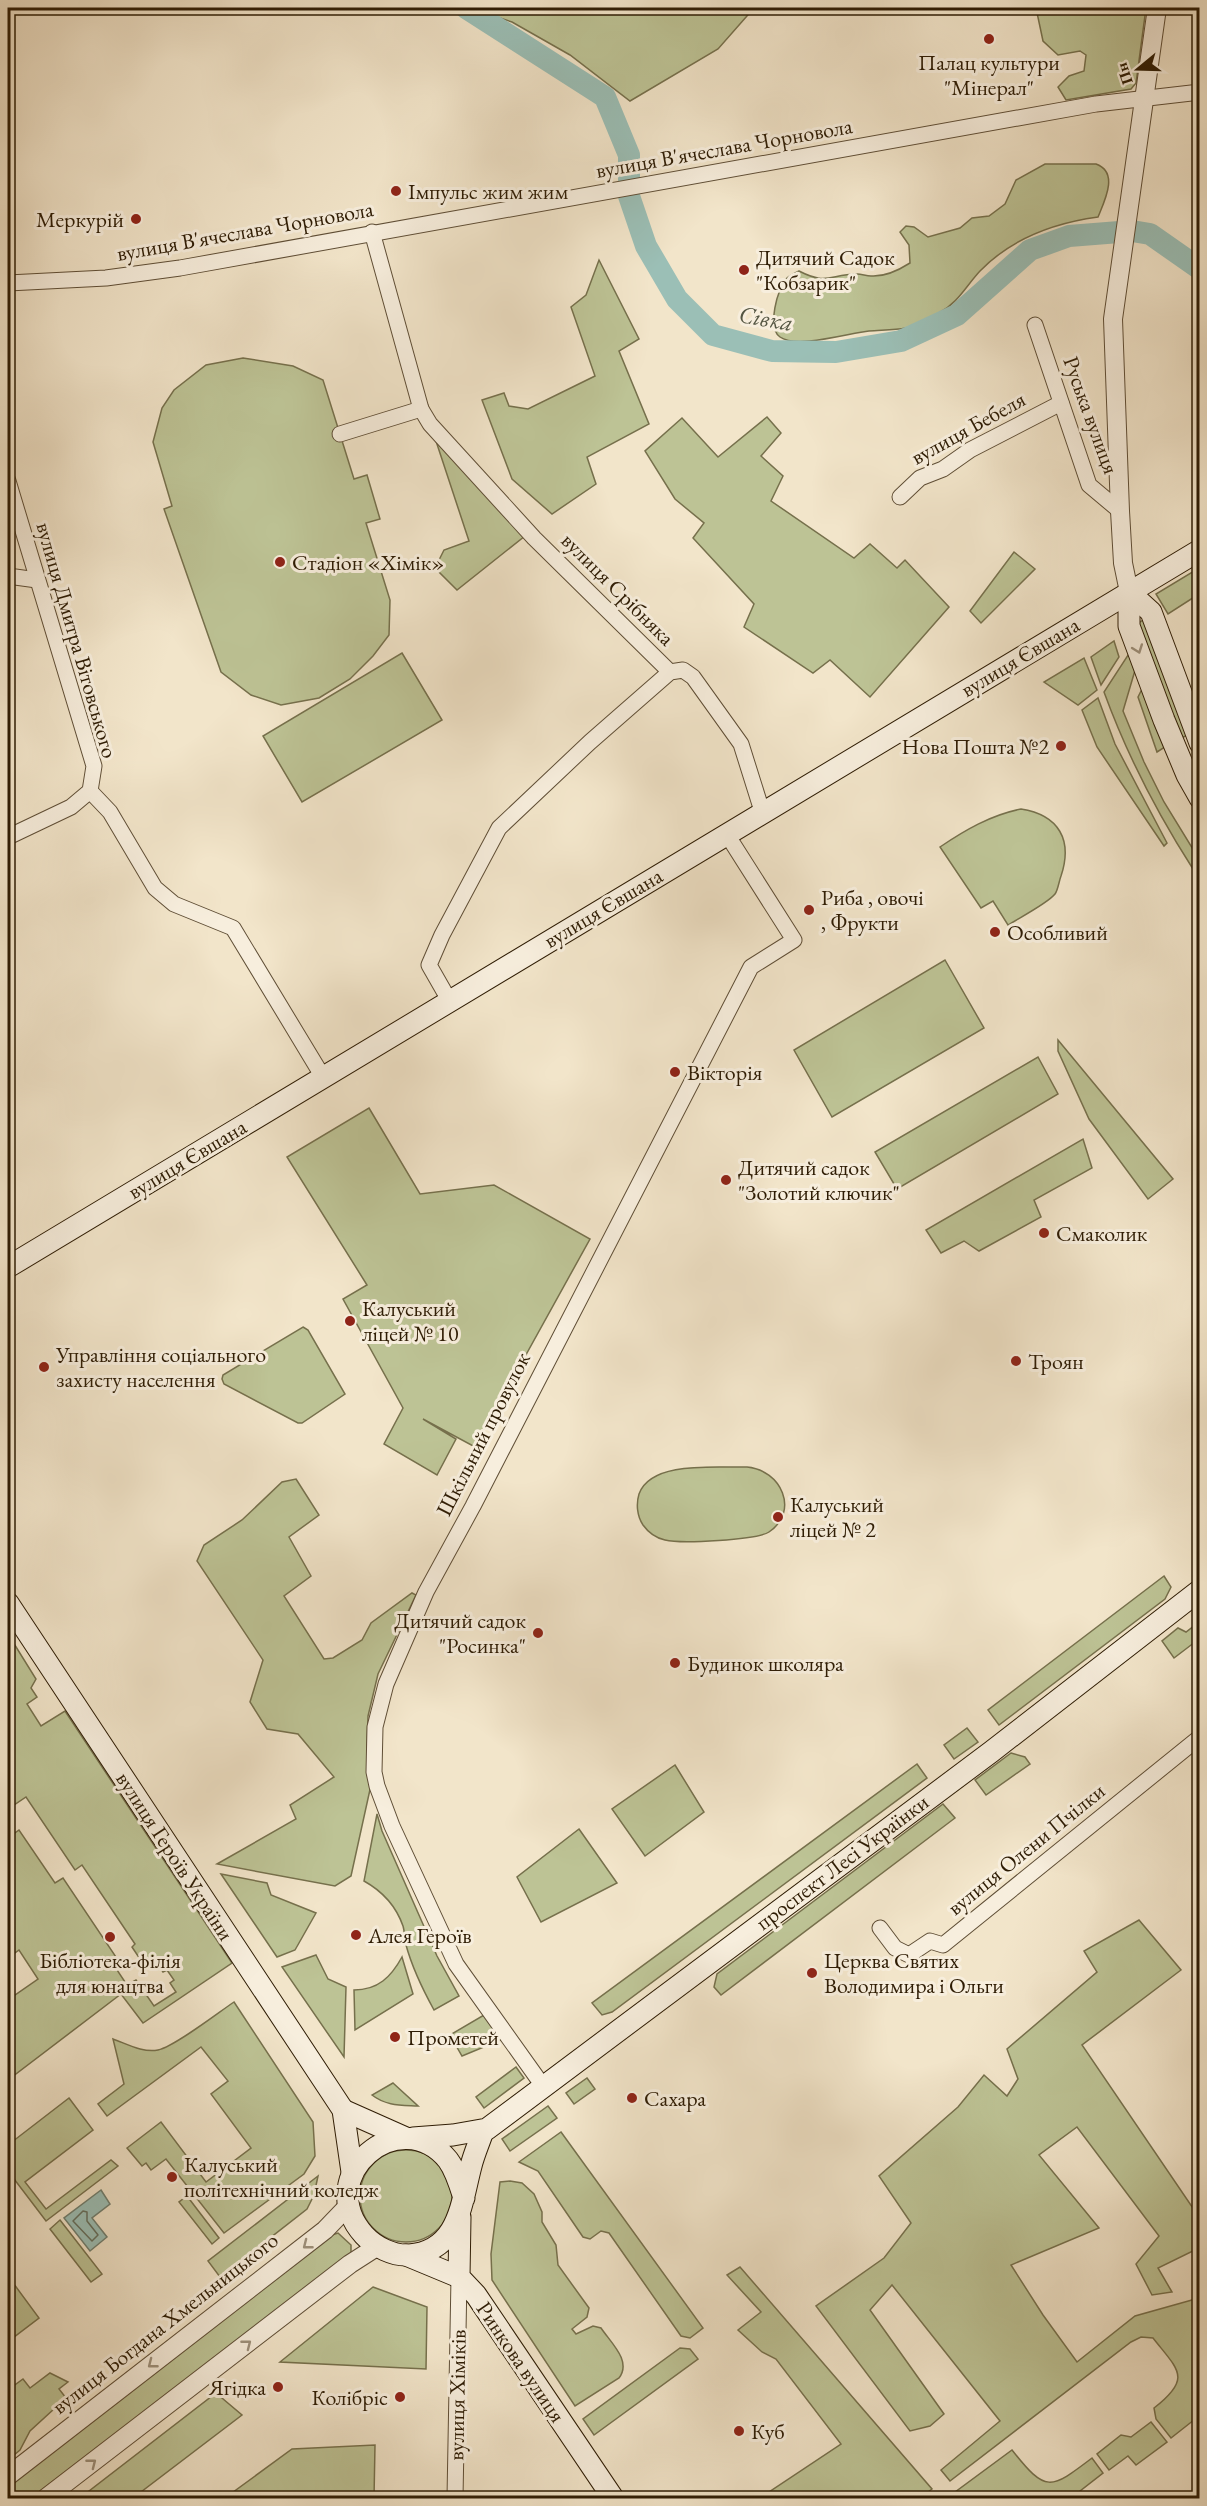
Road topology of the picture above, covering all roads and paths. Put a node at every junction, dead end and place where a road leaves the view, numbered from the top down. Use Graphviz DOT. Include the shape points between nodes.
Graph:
graph roads {
  1 [pos="1157,8"];
  2 [pos="1200,92"];
  3 [pos="1144,97"];
  4 [pos="372,232"];
  5 [pos="8,283"];
  6 [pos="1035,325"];
  7 [pos="1061,403"];
  8 [pos="421,409"];
  9 [pos="340,434"];
  10 [pos="8,481"];
  11 [pos="900,497"];
  12 [pos="1120,511"];
  13 [pos="1200,550"];
  14 [pos="8,576"];
  15 [pos="37,580"];
  16 [pos="1128,592"];
  17 [pos="670,672"];
  18 [pos="1200,743"];
  19 [pos="90,791"];
  20 [pos="1200,798"];
  21 [pos="762,811"];
  22 [pos="726,833"];
  23 [pos="8,837"];
  24 [pos="449,1000"];
  25 [pos="323,1077"];
  26 [pos="8,1267"];
  27 [pos="1200,1590"];
  28 [pos="8,1603"];
  29 [pos="1200,1737"];
  30 [pos="880,1928"];
  31 [pos="543,2086"];
  32 [pos="343,2110"];
  33 [pos="483,2132"];
  34 [pos="410,2138"];
  35 [pos="352,2172"];
  36 [pos="349,2205"];
  37 [pos="462,2207"];
  38 [pos="378,2246"];
  39 [pos="406,2255"];
  40 [pos="459,2277"];
  41 [pos="8,2476"];
  42 [pos="46,2499"];
  43 [pos="455,2499"];
  44 [pos="613,2499"];
  1 -- 3 [label="street"];
  2 -- 3 [label="street, вулиця В'ячеслава Чорновола"];
  3 -- 4 [label="street, вулиця В'ячеслава Чорновола"];
  3 -- 12 [label="street" via="1113,319"];
  4 -- 5 [label="street, вулиця В'ячеслава Чорновола" via="180,268 106,278"];
  4 -- 8 [label="street, вулиця Срібняка"];
  6 -- 7 [label="street, Руська вулиця"];
  7 -- 11 [label="street, вулиця Бебеля" via="920,478"];
  7 -- 12 [label="street, Руська вулиця" via="1089,485"];
  8 -- 9 [label="street"];
  8 -- 17 [label="street, вулиця Срібняка" via="430,424 534,538"];
  10 -- 15 [label="street, вулиця Дмитра Вітовського"];
  12 -- 16 [label="street"];
  13 -- 16 [label="main road, вулиця Євшана"];
  14 -- 15 [label="street"];
  15 -- 19 [label="street, вулиця Дмитра Вітовського" via="94,766"];
  16 -- 18 [label="main road" via="1151,612"];
  16 -- 20 [label="main road, one-way" via="1129,626 1178,753"];
  16 -- 21 [label="main road, вулиця Євшана"];
  17 -- 21 [label="street" via="683,670 693,677 741,744"];
  17 -- 24 [label="street, вулиця Срібняка" via="498,828 429,965"];
  19 -- 23 [label="street, вулиця Дмитра Вітовського" via="71,807"];
  19 -- 25 [label="street" via="110,812 155,888 174,904 233,928"];
  21 -- 22 [label="main road, вулиця Євшана"];
  22 -- 24 [label="main road, вулиця Євшана"];
  22 -- 31 [label="street, Шкільний провулок" via="794,940 751,967 426,1592 386,1684 375,1727 377,1786 432,1915 456,1964"];
  24 -- 25 [label="main road, вулиця Євшана"];
  25 -- 26 [label="main road, вулиця Євшана"];
  27 -- 31 [label="main road, проспект Лесі Українки" via="991,1752"];
  28 -- 32 [label="main road, вулиця Героїв України"];
  29 -- 30 [label="street, вулиця Олени Пчілки" via="943,1945 930,1941 909,1955 895,1948"];
  31 -- 33 [label="main road, проспект Лесі Українки"];
  32 -- 34 [label="main road"];
  32 -- 35 [label="main road, вулиця Героїв України"];
  33 -- 34 [label="main road"];
  33 -- 37 [label="main road"];
  34 -- 35 [label="main road" via="389,2141 366,2154"];
  34 -- 37 [label="main road" via="433,2147 447,2159 454,2170"];
  35 -- 36 [label="main road"];
  36 -- 38 [label="main road" via="364,2235"];
  36 -- 41 [label="street, вулиця Богдана Хмельницького, one-way" via="325,2230"];
  37 -- 39 [label="main road" via="450,2233 438,2244 422,2253"];
  37 -- 40 [label="main road"];
  38 -- 39 [label="main road"];
  42 -- 38 [label="street, one-way"];
  39 -- 40 [label="main road"];
  40 -- 43 [label="street, вулиця Хіміків"];
  40 -- 44 [label="main road, Ринкова вулиця" via="476,2295"];
}
